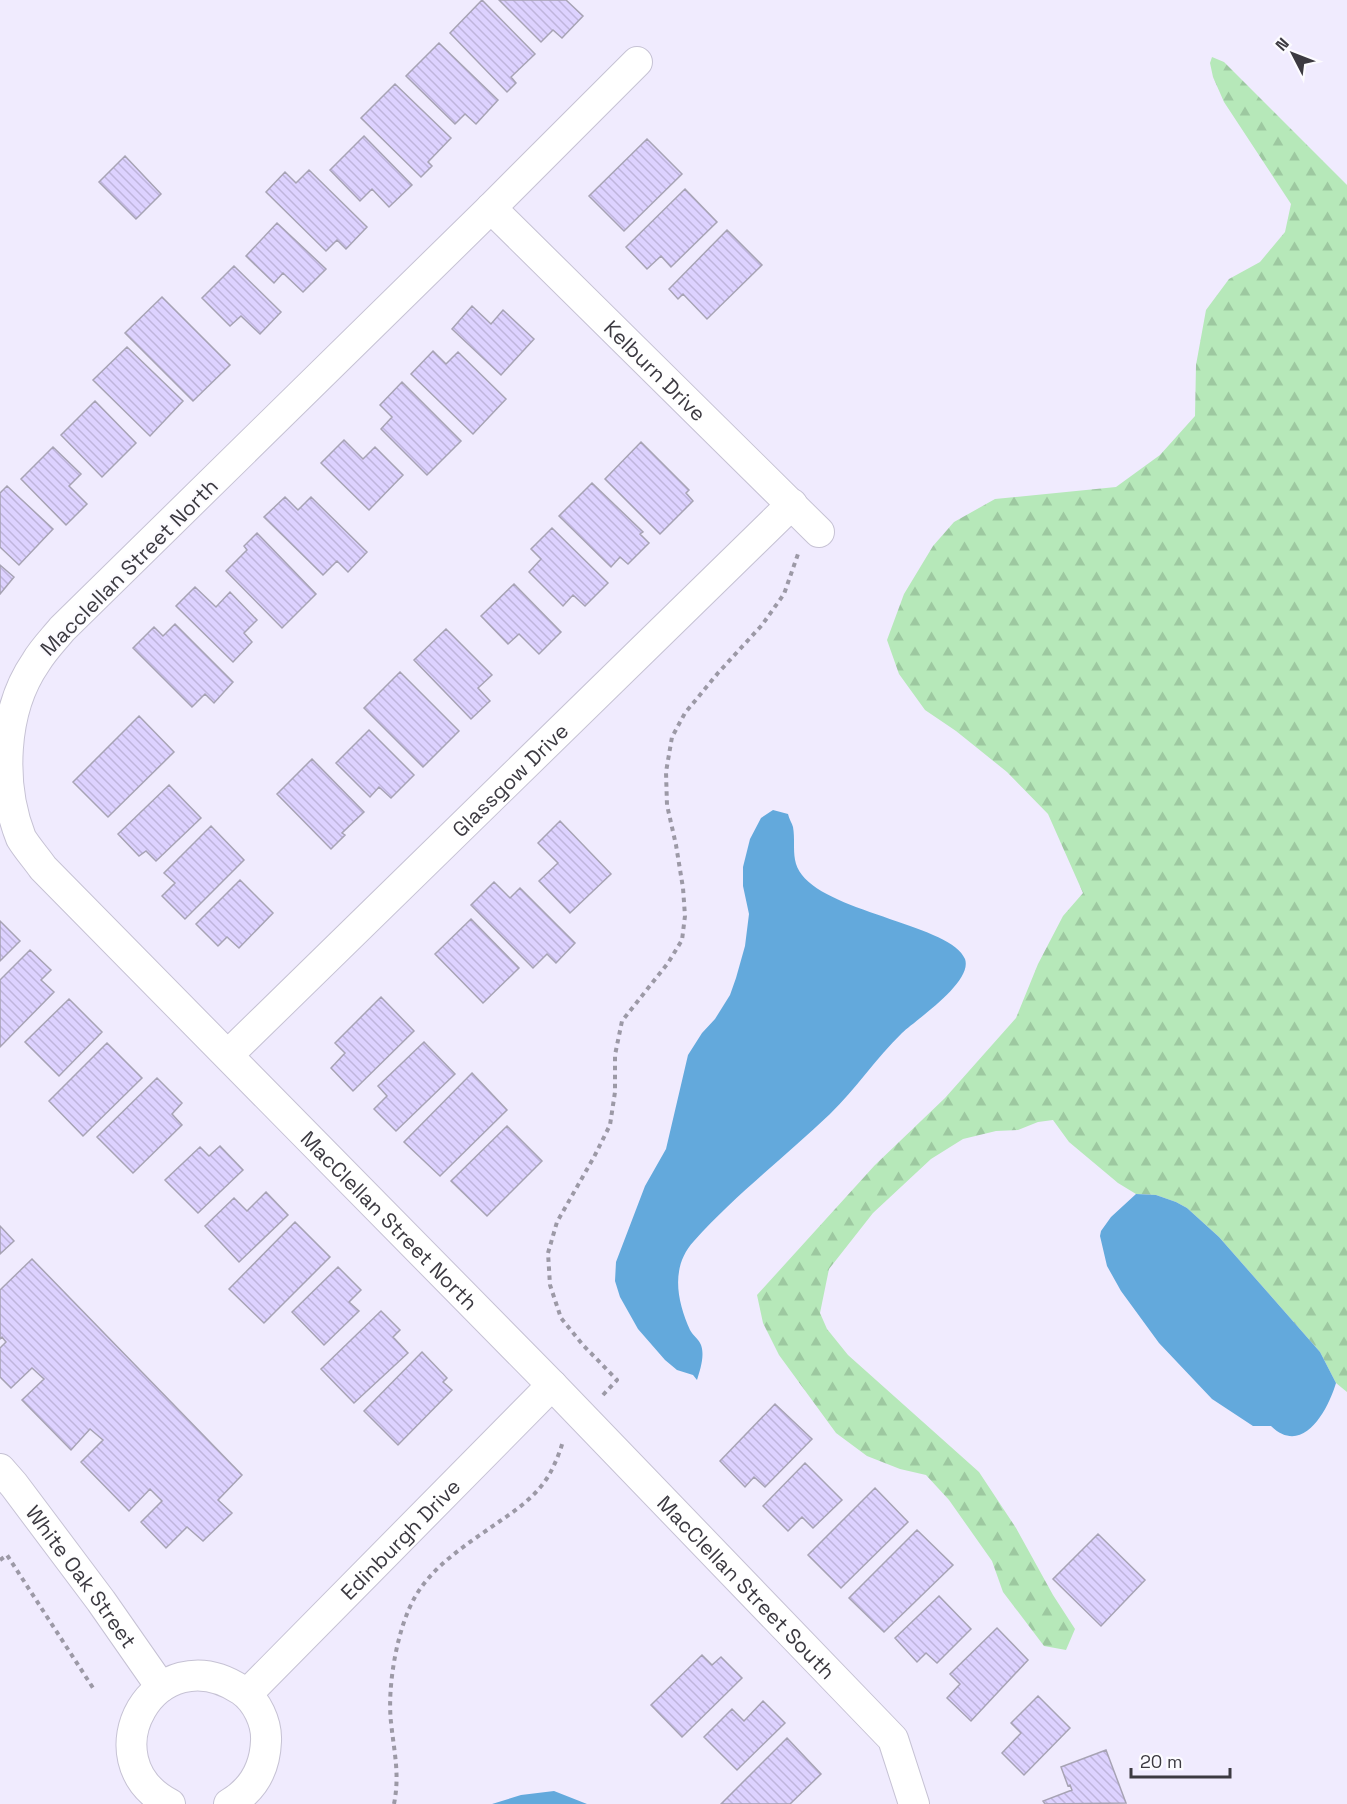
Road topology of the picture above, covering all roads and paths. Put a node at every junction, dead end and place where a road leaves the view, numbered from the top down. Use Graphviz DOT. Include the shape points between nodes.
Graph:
graph roads {
  1 [pos="637,62"];
  2 [pos="491,208"];
  3 [pos="792,504"];
  4 [pos="819,532"];
  5 [pos="228,1055"];
  6 [pos="552,1385"];
  7 [pos="582,1416"];
  8 [pos="0,1469"];
  9 [pos="0,1560"];
  10 [pos="161,1687"];
  11 [pos="95,1691"];
  12 [pos="247,1694"];
  13 [pos="239,1802"];
  14 [pos="170,1804"];
  15 [pos="394,1804"];
  16 [pos="914,1804"];
  1 -- 2 [label="street"];
  2 -- 3 [label="street, Kelburn Drive"];
  2 -- 5 [label="street, Macclellan Street North" via="62,629 35,663 17,698 3,760 12,816 21,838 43,868"];
  3 -- 4 [label="street, Kelburn Drive"];
  3 -- 5 [label="street, Glassgow Drive"];
  4 -- 7 [label="path" via="799,551 784,594 762,626 685,712 672,736 666,772 667,805 683,888 682,939 622,1021 615,1055 610,1125 557,1222 548,1254 550,1285 561,1318 617,1380"];
  5 -- 6 [label="street, MacClellan Street North"];
  6 -- 7 [label="street, MacClellan Street South"];
  6 -- 12 [label="street, Edinburgh Drive"];
  7 -- 15 [label="path" via="566,1432 549,1476 536,1492 455,1553 415,1597 403,1625 391,1689 398,1764"];
  7 -- 16 [label="street, MacClellan Street South" via="893,1739"];
  8 -- 10 [label="street, White Oak Street"];
  9 -- 11 [label="path" via="7,1555"];
  10 -- 12 [label="street" via="182,1677 205,1675 227,1681"];
  10 -- 14 [label="street" via="140,1711 131,1742 134,1764 144,1783"];
  12 -- 13 [label="street" via="260,1712 267,1735 266,1758"];
}
